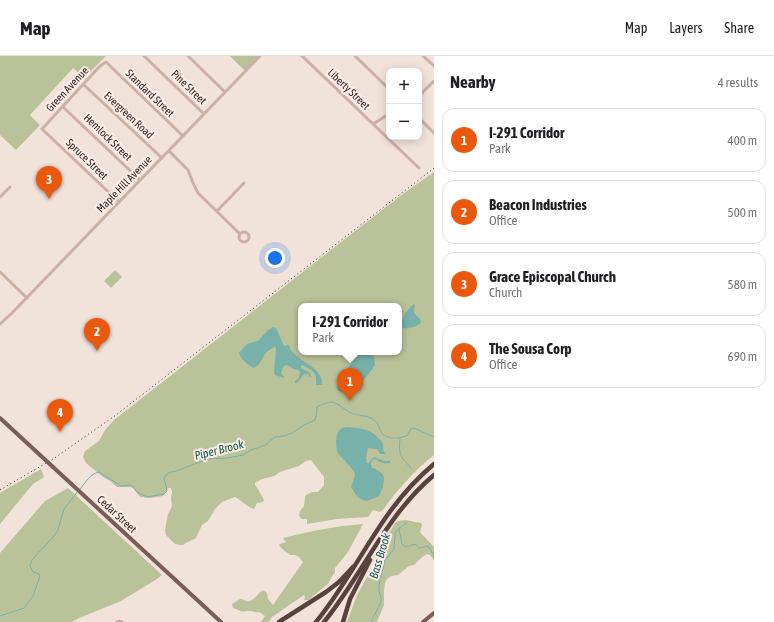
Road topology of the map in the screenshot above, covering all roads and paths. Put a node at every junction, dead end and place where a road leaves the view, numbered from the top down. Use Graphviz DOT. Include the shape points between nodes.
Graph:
graph roads {
  1 [pos="144,56"];
  2 [pos="188,56"];
  3 [pos="260,56"];
  4 [pos="302,56"];
  5 [pos="355,56"];
  6 [pos="423,56"];
  7 [pos="106,62"];
  8 [pos="434,66"];
  9 [pos="434,81"];
  10 [pos="84,84"];
  11 [pos="386,86"];
  12 [pos="225,92"];
  13 [pos="422,93"];
  14 [pos="63,107"];
  15 [pos="204,114"];
  16 [pos="386,116"];
  17 [pos="422,121"];
  18 [pos="373,124"];
  19 [pos="42,129"];
  20 [pos="434,133"];
  21 [pos="183,136"];
  22 [pos="169,151"];
  23 [pos="162,158"];
  24 [pos="419,168"];
  25 [pos="140,180"];
  26 [pos="244,183"];
  27 [pos="10,187"];
  28 [pos="0,197"];
  29 [pos="119,202"];
  30 [pos="217,211"];
  31 [pos="240,234"];
  32 [pos="0,272"];
  33 [pos="27,298"];
  34 [pos="0,324"];
  35 [pos="0,418"];
  36 [pos="434,464"];
  37 [pos="434,475"];
  38 [pos="383,533"];
  39 [pos="357,563"];
  40 [pos="434,613"];
  41 [pos="117,622"];
  42 [pos="122,622"];
  43 [pos="221,622"];
  44 [pos="279,622"];
  45 [pos="316,622"];
  46 [pos="324,622"];
  47 [pos="343,622"];
  48 [pos="423,622"];
  1 -- 15 [label="street, Pine Street"];
  2 -- 12 [label="street"];
  3 -- 12 [label="street, Maple Hill Avenue"];
  4 -- 18 [label="street, Liberty Street"];
  5 -- 11 [label="street"];
  6 -- 8 [label="street"];
  7 -- 10 [label="street, Green Avenue"];
  7 -- 21 [label="street, Standard Street"];
  9 -- 13 [label="street"];
  10 -- 14 [label="street, Green Avenue"];
  10 -- 23 [label="street, Evergreen Road"];
  12 -- 15 [label="street, Maple Hill Avenue"];
  14 -- 19 [label="street, Green Avenue"];
  14 -- 25 [label="street, Hemlock Street"];
  15 -- 21 [label="street, Maple Hill Avenue"];
  16 -- 18 [label="street"];
  17 -- 20 [label="street"];
  18 -- 24 [label="street, Liberty Street"];
  19 -- 29 [label="street, Spruce Street"];
  21 -- 22 [label="street, Maple Hill Avenue"];
  22 -- 23 [label="street, Maple Hill Avenue"];
  22 -- 30 [label="street" via="188,170 198,193"];
  23 -- 25 [label="street, Maple Hill Avenue"];
  25 -- 29 [label="street, Maple Hill Avenue"];
  26 -- 30 [label="street"];
  27 -- 28 [label="street"];
  29 -- 33 [label="street, Maple Hill Avenue"];
  30 -- 31 [label="street"];
  32 -- 33 [label="street"];
  33 -- 34 [label="street, Maple Hill Avenue"];
  35 -- 43 [label="main road, Cedar Street, bridge"];
  36 -- 39 [label="highway" via="390,512"];
  37 -- 38 [label="highway" via="415,492"];
  38 -- 46 [label="highway" via="346,593"];
  38 -- 47 [label="highway" via="352,594"];
  39 -- 44 [label="highway" via="326,592"];
  39 -- 45 [label="highway"];
  40 -- 48 [label="main road"];
  41 -- 42 [label="street"];
}
